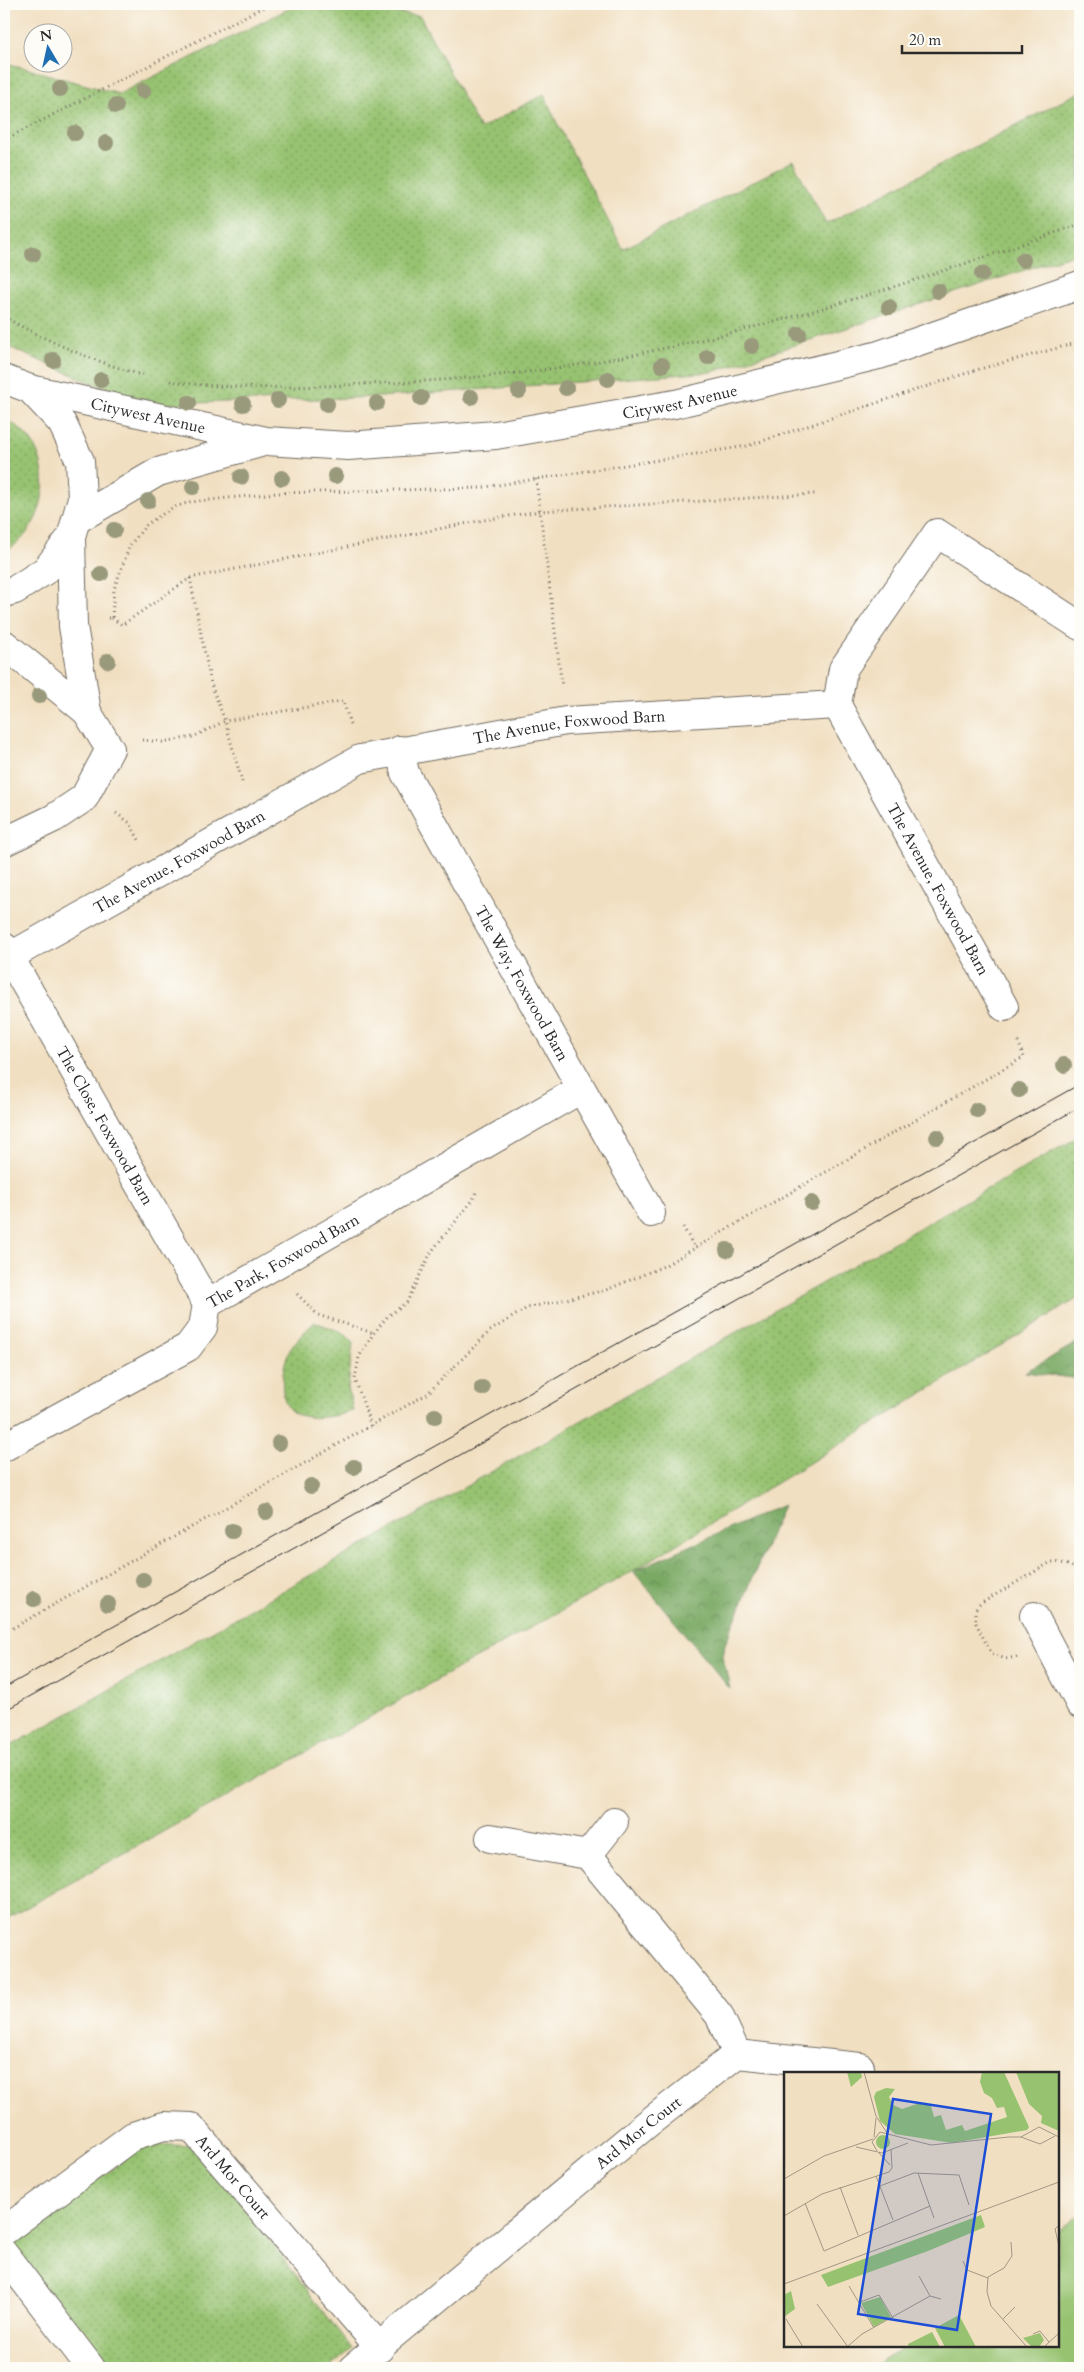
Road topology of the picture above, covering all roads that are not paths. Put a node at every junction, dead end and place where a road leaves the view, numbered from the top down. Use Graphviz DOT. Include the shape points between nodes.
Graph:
graph roads {
  1 [pos="1080,285"];
  2 [pos="4,379"];
  3 [pos="30,389"];
  4 [pos="266,441"];
  5 [pos="74,528"];
  6 [pos="4,593"];
  7 [pos="1080,626"];
  8 [pos="4,644"];
  9 [pos="837,705"];
  10 [pos="87,712"];
  11 [pos="400,750"];
  12 [pos="4,842"];
  13 [pos="6,952"];
  14 [pos="1004,1007"];
  15 [pos="581,1089"];
  16 [pos="651,1213"];
  17 [pos="207,1304"];
  18 [pos="4,1447"];
  19 [pos="1034,1616"];
  20 [pos="1080,1704"];
  21 [pos="614,1822"];
  22 [pos="490,1838"];
  23 [pos="588,1855"];
  24 [pos="737,2054"];
  25 [pos="860,2067"];
  26 [pos="4,2231"];
  27 [pos="4,2254"];
  28 [pos="380,2348"];
  29 [pos="91,2368"];
  30 [pos="353,2368"];
  1 -- 4 [label="street, Citywest Avenue" via="879,355 674,404 496,435 348,446"];
  2 -- 3 [label="street, Citywest Avenue"];
  3 -- 4 [label="street, Citywest Avenue"];
  3 -- 5 [label="street" via="62,423 80,461 82,498"];
  4 -- 5 [label="street, Citywest Avenue" via="158,472"];
  5 -- 6 [label="street" via="46,570 15,590"];
  5 -- 10 [label="street" via="73,626"];
  7 -- 9 [label="street" via="937,533 843,669"];
  8 -- 10 [label="street"];
  9 -- 11 [label="street, The Avenue, Foxwood Barn" via="566,721"];
  9 -- 14 [label="street, The Avenue, Foxwood Barn"];
  10 -- 12 [label="street" via="110,748 84,798 54,818"];
  11 -- 13 [label="street, The Avenue, Foxwood Barn" via="360,759 157,873"];
  11 -- 15 [label="street, The Way, Foxwood Barn" via="405,773"];
  13 -- 17 [label="street, The Close, Foxwood Barn"];
  15 -- 16 [label="street, The Way, Foxwood Barn"];
  15 -- 17 [label="street, The Park, Foxwood Barn"];
  17 -- 18 [label="street, The Park, Foxwood Barn" via="203,1327 188,1346"];
  19 -- 20 [label="street"];
  21 -- 23 [label="street"];
  22 -- 23 [label="street"];
  23 -- 24 [label="street" via="719,2015"];
  24 -- 25 [label="street"];
  24 -- 28 [label="street, Ard Mor Court" via="647,2124"];
  26 -- 28 [label="street, Ard Mor Court" via="133,2136 164,2126 190,2127"];
  27 -- 29 [label="street"];
  28 -- 30 [label="street, Ard Mor Court"];
}
